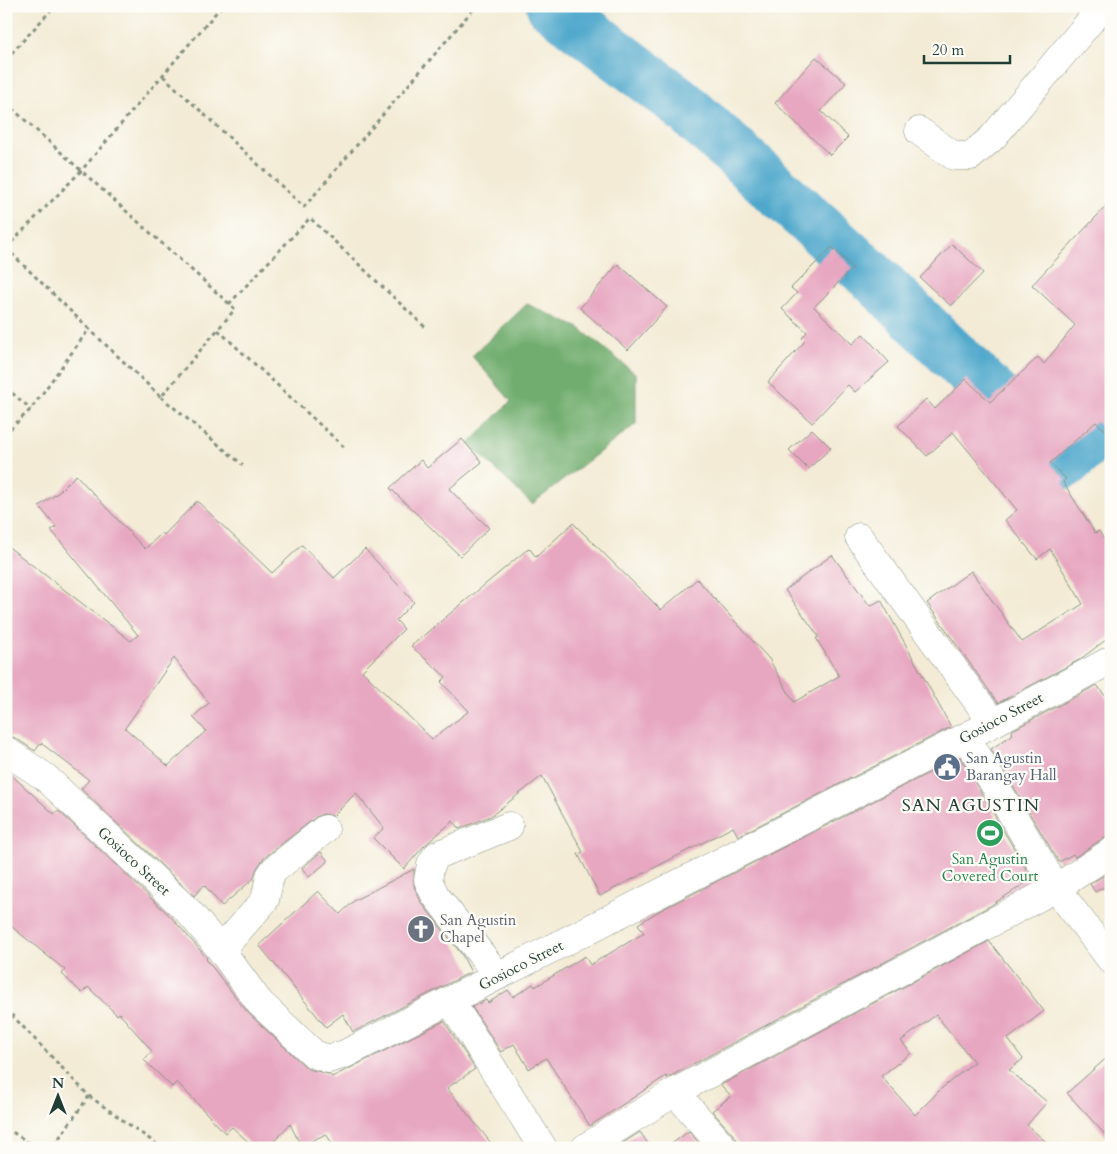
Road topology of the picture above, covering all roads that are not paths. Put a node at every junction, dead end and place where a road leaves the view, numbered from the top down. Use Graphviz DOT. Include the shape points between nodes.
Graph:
graph roads {
  1 [pos="1103,6"];
  2 [pos="918,131"];
  3 [pos="859,537"];
  4 [pos="1111,660"];
  5 [pos="993,723"];
  6 [pos="966,736"];
  7 [pos="6,751"];
  8 [pos="508,826"];
  9 [pos="325,829"];
  10 [pos="1111,852"];
  11 [pos="1056,888"];
  12 [pos="221,950"];
  13 [pos="1111,960"];
  14 [pos="498,976"];
  15 [pos="451,1002"];
  16 [pos="675,1092"];
  17 [pos="543,1148"];
  18 [pos="585,1148"];
  19 [pos="724,1148"];
  1 -- 2 [label="street" via="992,137 971,156 954,156"];
  3 -- 5 [label="street"];
  4 -- 5 [label="street, Gosioco Street"];
  5 -- 6 [label="street, Gosioco Street"];
  6 -- 11 [label="street"];
  6 -- 14 [label="street, Gosioco Street"];
  7 -- 12 [label="street, Gosioco Street" via="45,777 189,912"];
  8 -- 14 [label="street" via="437,855 428,872 435,896"];
  9 -- 12 [label="street" via="274,870 265,900"];
  10 -- 11 [label="street"];
  11 -- 13 [label="street"];
  11 -- 16 [label="street"];
  12 -- 15 [label="street, Gosioco Street" via="259,1002 314,1054 328,1059 345,1054"];
  14 -- 15 [label="street, Gosioco Street"];
  15 -- 17 [label="street"];
  16 -- 18 [label="street"];
  16 -- 19 [label="street"];
}
